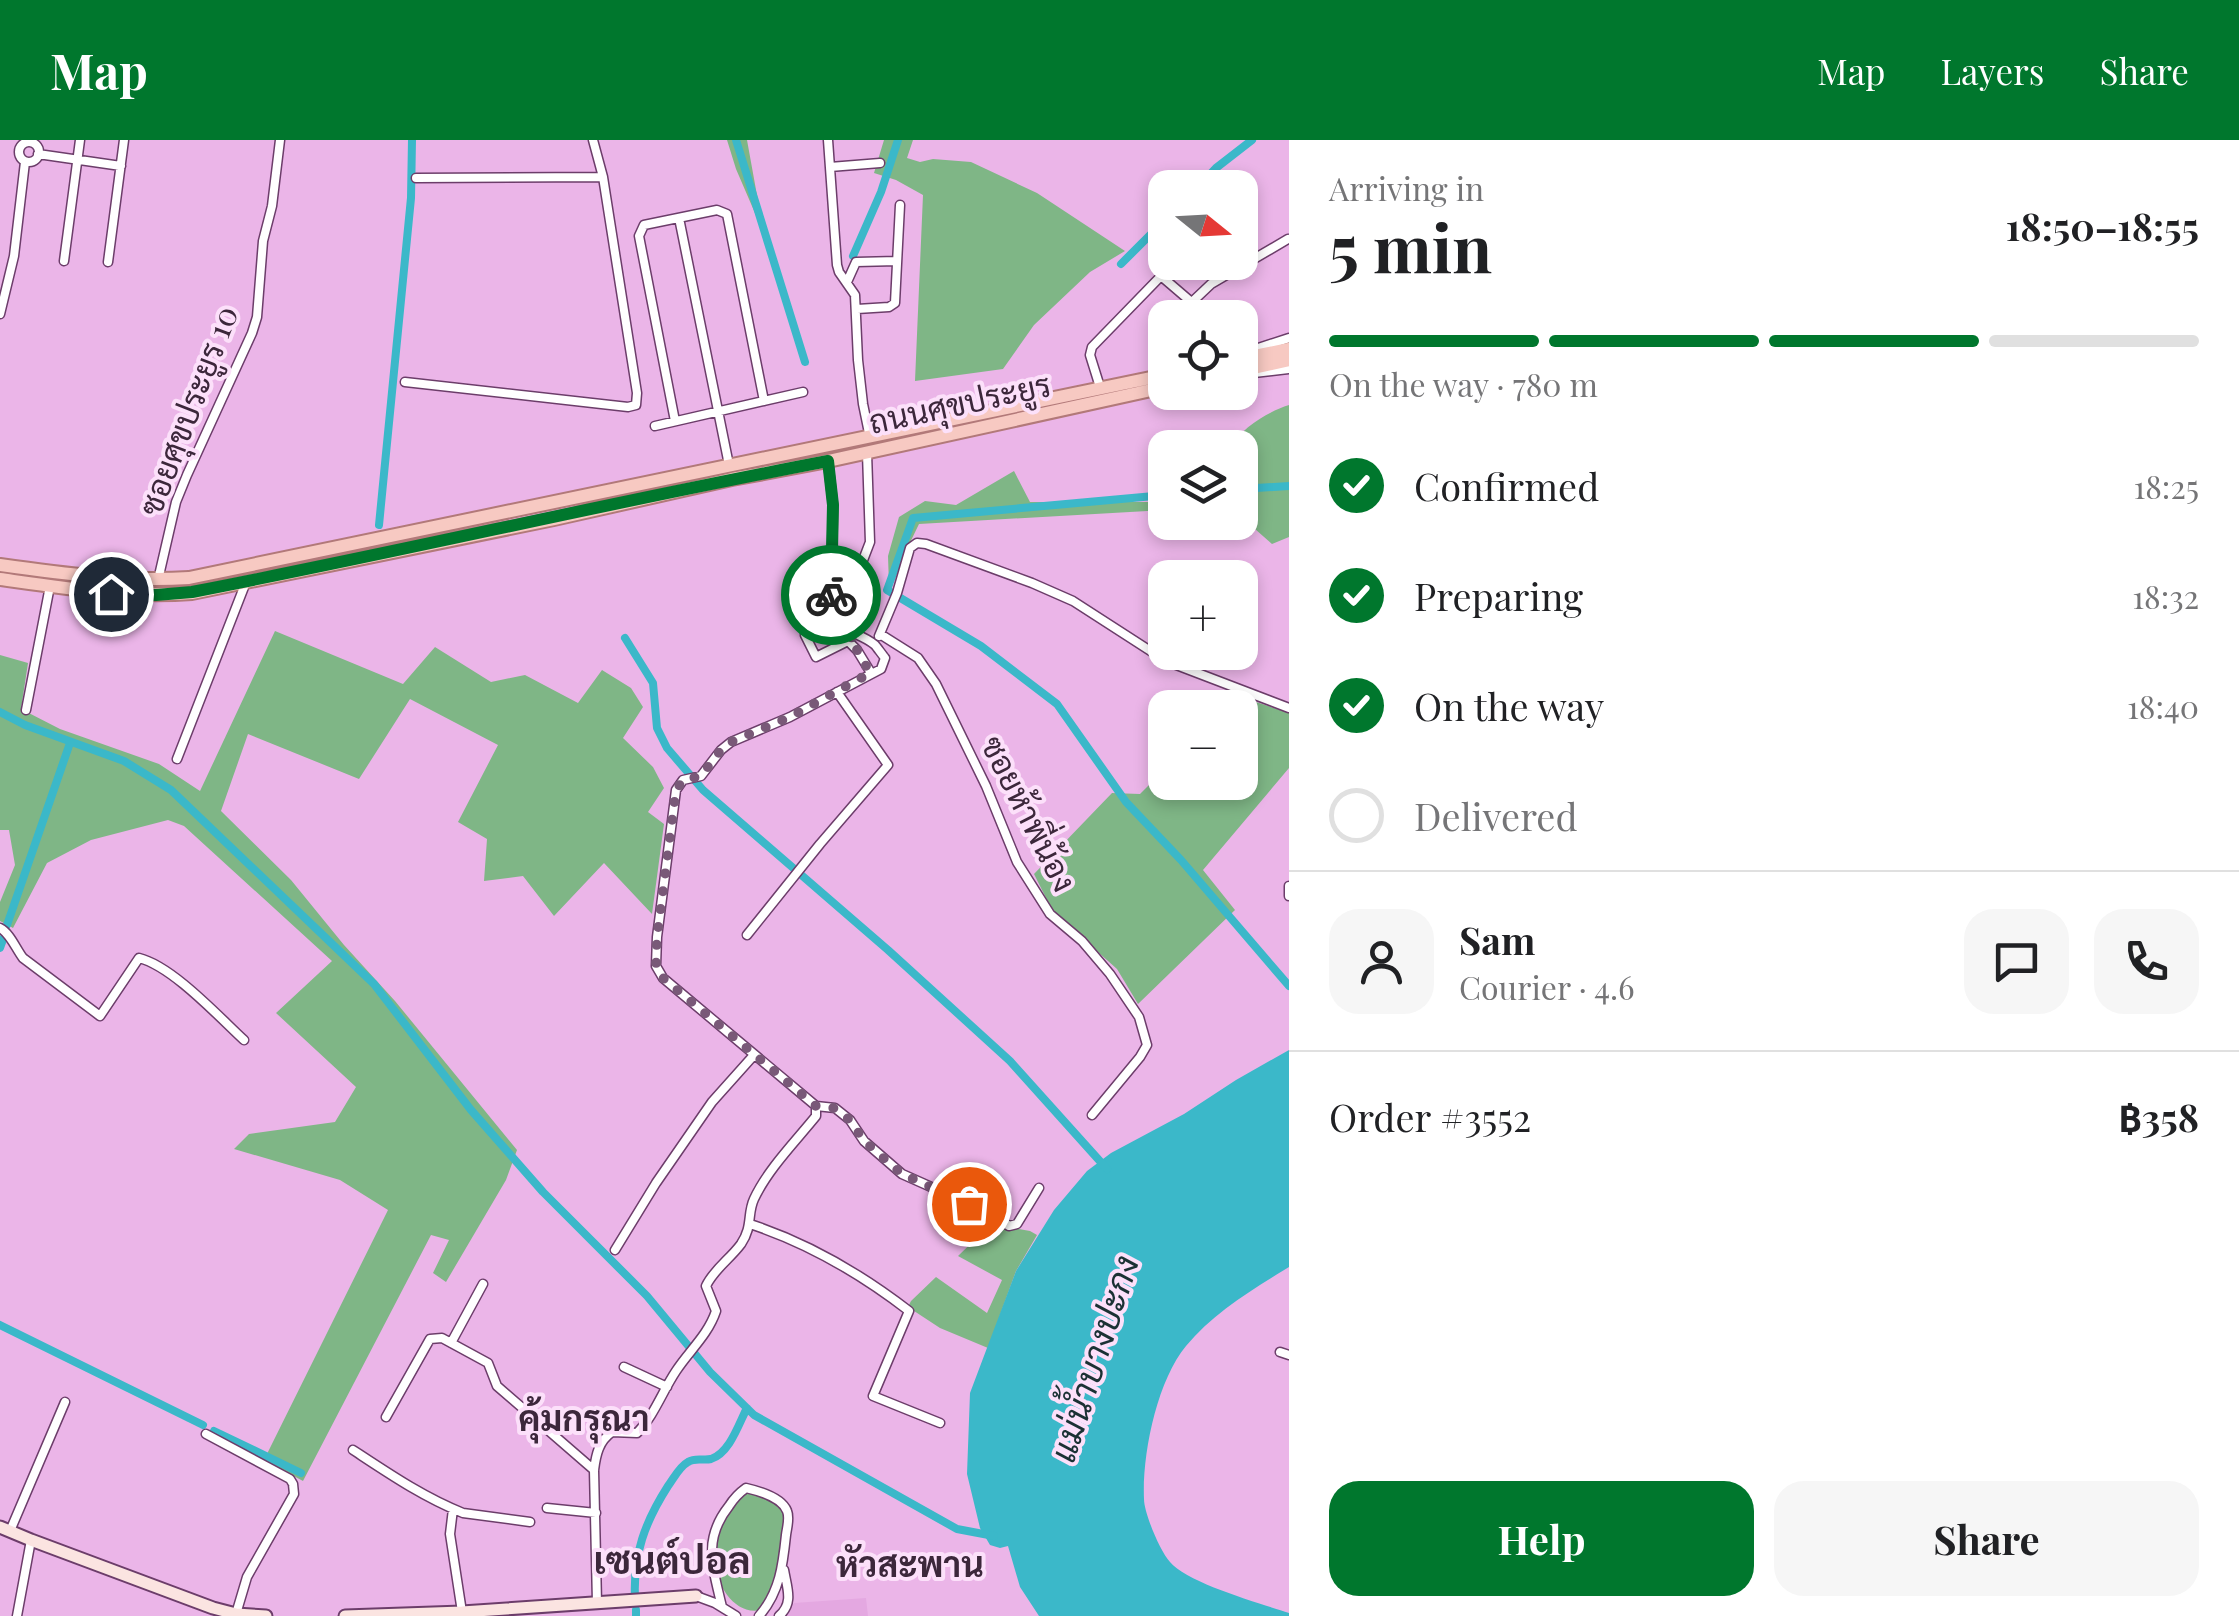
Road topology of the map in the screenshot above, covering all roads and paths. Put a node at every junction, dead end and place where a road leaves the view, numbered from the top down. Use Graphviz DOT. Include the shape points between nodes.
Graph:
graph roads {
  1 [pos="80,140"];
  2 [pos="124,140"];
  3 [pos="280,140"];
  4 [pos="594,140"];
  5 [pos="828,140"];
  6 [pos="30,141"];
  7 [pos="38,154"];
  8 [pos="77,160"];
  9 [pos="26,162"];
  10 [pos="880,163"];
  11 [pos="121,166"];
  12 [pos="830,167"];
  13 [pos="603,177"];
  14 [pos="416,178"];
  15 [pos="900,205"];
  16 [pos="679,218"];
  17 [pos="1288,239"];
  18 [pos="897,261"];
  19 [pos="64,262"];
  20 [pos="108,262"];
  21 [pos="0,267"];
  22 [pos="11,269"];
  23 [pos="848,282"];
  24 [pos="1190,300"];
  25 [pos="1194,300"];
  26 [pos="857,308"];
  27 [pos="0,314"];
  28 [pos="1289,338"];
  29 [pos="1258,349"];
  30 [pos="1289,349"];
  31 [pos="1258,353"];
  32 [pos="1289,360"];
  33 [pos="1258,368"];
  34 [pos="1289,368"];
  35 [pos="1258,371"];
  36 [pos="1148,378"];
  37 [pos="405,382"];
  38 [pos="1100,387"];
  39 [pos="1148,390"];
  40 [pos="803,392"];
  41 [pos="764,400"];
  42 [pos="718,411"];
  43 [pos="675,421"];
  44 [pos="654,426"];
  45 [pos="868,445"];
  46 [pos="828,461"];
  47 [pos="731,472"];
  48 [pos="0,564"];
  49 [pos="860,568"];
  50 [pos="0,579"];
  51 [pos="158,580"];
  52 [pos="246,582"];
  53 [pos="50,586"];
  54 [pos="880,634"];
  55 [pos="806,635"];
  56 [pos="852,637"];
  57 [pos="876,645"];
  58 [pos="870,673"];
  59 [pos="838,692"];
  60 [pos="1289,708"];
  61 [pos="26,710"];
  62 [pos="176,758"];
  63 [pos="1289,886"];
  64 [pos="1289,896"];
  65 [pos="0,928"];
  66 [pos="747,935"];
  67 [pos="244,1040"];
  68 [pos="754,1055"];
  69 [pos="816,1106"];
  70 [pos="1092,1115"];
  71 [pos="1039,1188"];
  72 [pos="750,1224"];
  73 [pos="616,1250"];
  74 [pos="484,1284"];
  75 [pos="451,1343"];
  76 [pos="624,1368"];
  77 [pos="667,1387"];
  78 [pos="65,1402"];
  79 [pos="386,1416"];
  80 [pos="940,1423"];
  81 [pos="206,1434"];
  82 [pos="352,1450"];
  83 [pos="594,1470"];
  84 [pos="547,1508"];
  85 [pos="452,1509"];
  86 [pos="596,1514"];
  87 [pos="530,1522"];
  88 [pos="5,1529"];
  89 [pos="31,1540"];
  90 [pos="784,1569"];
  91 [pos="713,1577"];
  92 [pos="696,1596"];
  93 [pos="597,1603"];
  94 [pos="562,1611"];
  95 [pos="725,1611"];
  96 [pos="236,1614"];
  97 [pos="459,1614"];
  98 [pos="379,1615"];
  99 [pos="17,1616"];
  100 [pos="266,1616"];
  101 [pos="346,1616"];
  102 [pos="736,1616"];
  103 [pos="759,1616"];
  104 [pos="779,1616"];
  1 -- 8 [label="street"];
  2 -- 11 [label="street"];
  3 -- 51 [label="street, ซอยศุขประยูร 10" via="257,317 182,489"];
  4 -- 13 [label="street"];
  5 -- 12 [label="street"];
  6 -- 7 [label="street"];
  6 -- 9 [label="street" via="19,148"];
  7 -- 8 [label="street"];
  7 -- 9 [label="street"];
  8 -- 11 [label="street"];
  8 -- 19 [label="street"];
  9 -- 22 [label="street"];
  10 -- 12 [label="street"];
  11 -- 20 [label="street"];
  12 -- 23 [label="street" via="839,272"];
  13 -- 14 [label="street"];
  13 -- 37 [label="street" via="636,404"];
  15 -- 18 [label="street"];
  16 -- 41 [label="street" via="727,214"];
  16 -- 42 [label="street"];
  16 -- 43 [label="street" via="644,224 639,236"];
  17 -- 25 [label="street"];
  18 -- 23 [label="street" via="856,262"];
  18 -- 26 [label="street" via="896,302"];
  21 -- 22 [label="street"];
  22 -- 27 [label="street"];
  23 -- 26 [label="street"];
  24 -- 38 [label="street" via="1160,276 1092,347"];
  26 -- 45 [label="street"];
  28 -- 29 [label="street"];
  30 -- 31 [label="main road"];
  32 -- 33 [label="main road"];
  34 -- 35 [label="street"];
  36 -- 38 [label="main road, ถนนศุขประยูร"];
  38 -- 45 [label="main road, ถนนศุขประยูร"];
  39 -- 45 [label="main road, ถนนศุขประยูร"];
  40 -- 41 [label="street"];
  41 -- 42 [label="street"];
  42 -- 43 [label="street"];
  42 -- 47 [label="street"];
  43 -- 44 [label="street"];
  45 -- 46 [label="main road, ถนนศุขประยูร"];
  45 -- 47 [label="main road, ถนนศุขประยูร"];
  45 -- 49 [label="street" via="870,542"];
  46 -- 47 [label="main road, ถนนศุขประยูร"];
  46 -- 56 [label="street" via="831,608"];
  47 -- 51 [label="main road, ถนนศุขประยูร"];
  47 -- 52 [label="main road, ถนนศุขประยูร" via="554,518"];
  48 -- 51 [label="main road, ถนนศุขประยูร"];
  50 -- 53 [label="main road, ถนนศุขประยูร"];
  52 -- 53 [label="main road, ถนนศุขประยูร" via="156,595"];
  52 -- 62 [label="street"];
  53 -- 61 [label="street"];
  54 -- 57 [label="street"];
  54 -- 60 [label="street" via="910,548 926,544 1032,582 1166,661"];
  54 -- 70 [label="street, ซอยห้าพี่น้อง" via="918,658 936,684 1017,862 1050,914 1082,940 1139,1017 1147,1045"];
  55 -- 56 [label="street" via="816,658"];
  56 -- 57 [label="street"];
  56 -- 58 [label="street"];
  57 -- 58 [label="street" via="884,665"];
  58 -- 59 [label="street"];
  59 -- 66 [label="street" via="888,765"];
  59 -- 68 [label="street" via="731,742 701,776 683,780 676,790 656,966"];
  63 -- 64 [label="street"];
  65 -- 67 [label="street" via="23,958 100,1016 139,958 200,998"];
  68 -- 69 [label="street"];
  68 -- 73 [label="street" via="712,1102"];
  69 -- 71 [label="street" via="834,1108 850,1120 902,1174 1009,1226 1018,1224"];
  69 -- 72 [label="street" via="816,1116 751,1203"];
  72 -- 77 [label="street" via="710,1276 712,1322"];
  72 -- 80 [label="street" via="835,1262 909,1311 872,1396"];
  74 -- 75 [label="street"];
  75 -- 79 [label="street" via="430,1339"];
  75 -- 83 [label="street" via="488,1363 497,1386"];
  76 -- 77 [label="street"];
  77 -- 83 [label="street" via="637,1434 603,1438"];
  78 -- 88 [label="street"];
  81 -- 96 [label="street" via="293,1484"];
  82 -- 85 [label="street"];
  83 -- 86 [label="street"];
  84 -- 86 [label="street"];
  85 -- 87 [label="street"];
  85 -- 97 [label="street"];
  86 -- 93 [label="street"];
  88 -- 89 [label="street"];
  89 -- 96 [label="street"];
  89 -- 99 [label="street"];
  90 -- 91 [label="street" via="787,1510 746,1488 713,1530"];
  90 -- 103 [label="street"];
  90 -- 104 [label="street" via="790,1601"];
  91 -- 92 [label="street" via="707,1592"];
  91 -- 95 [label="street"];
  92 -- 93 [label="street"];
  92 -- 95 [label="street"];
  93 -- 94 [label="street"];
  94 -- 97 [label="street"];
  95 -- 102 [label="street"];
  96 -- 100 [label="street"];
  97 -- 98 [label="street"];
  98 -- 101 [label="street"];
}
